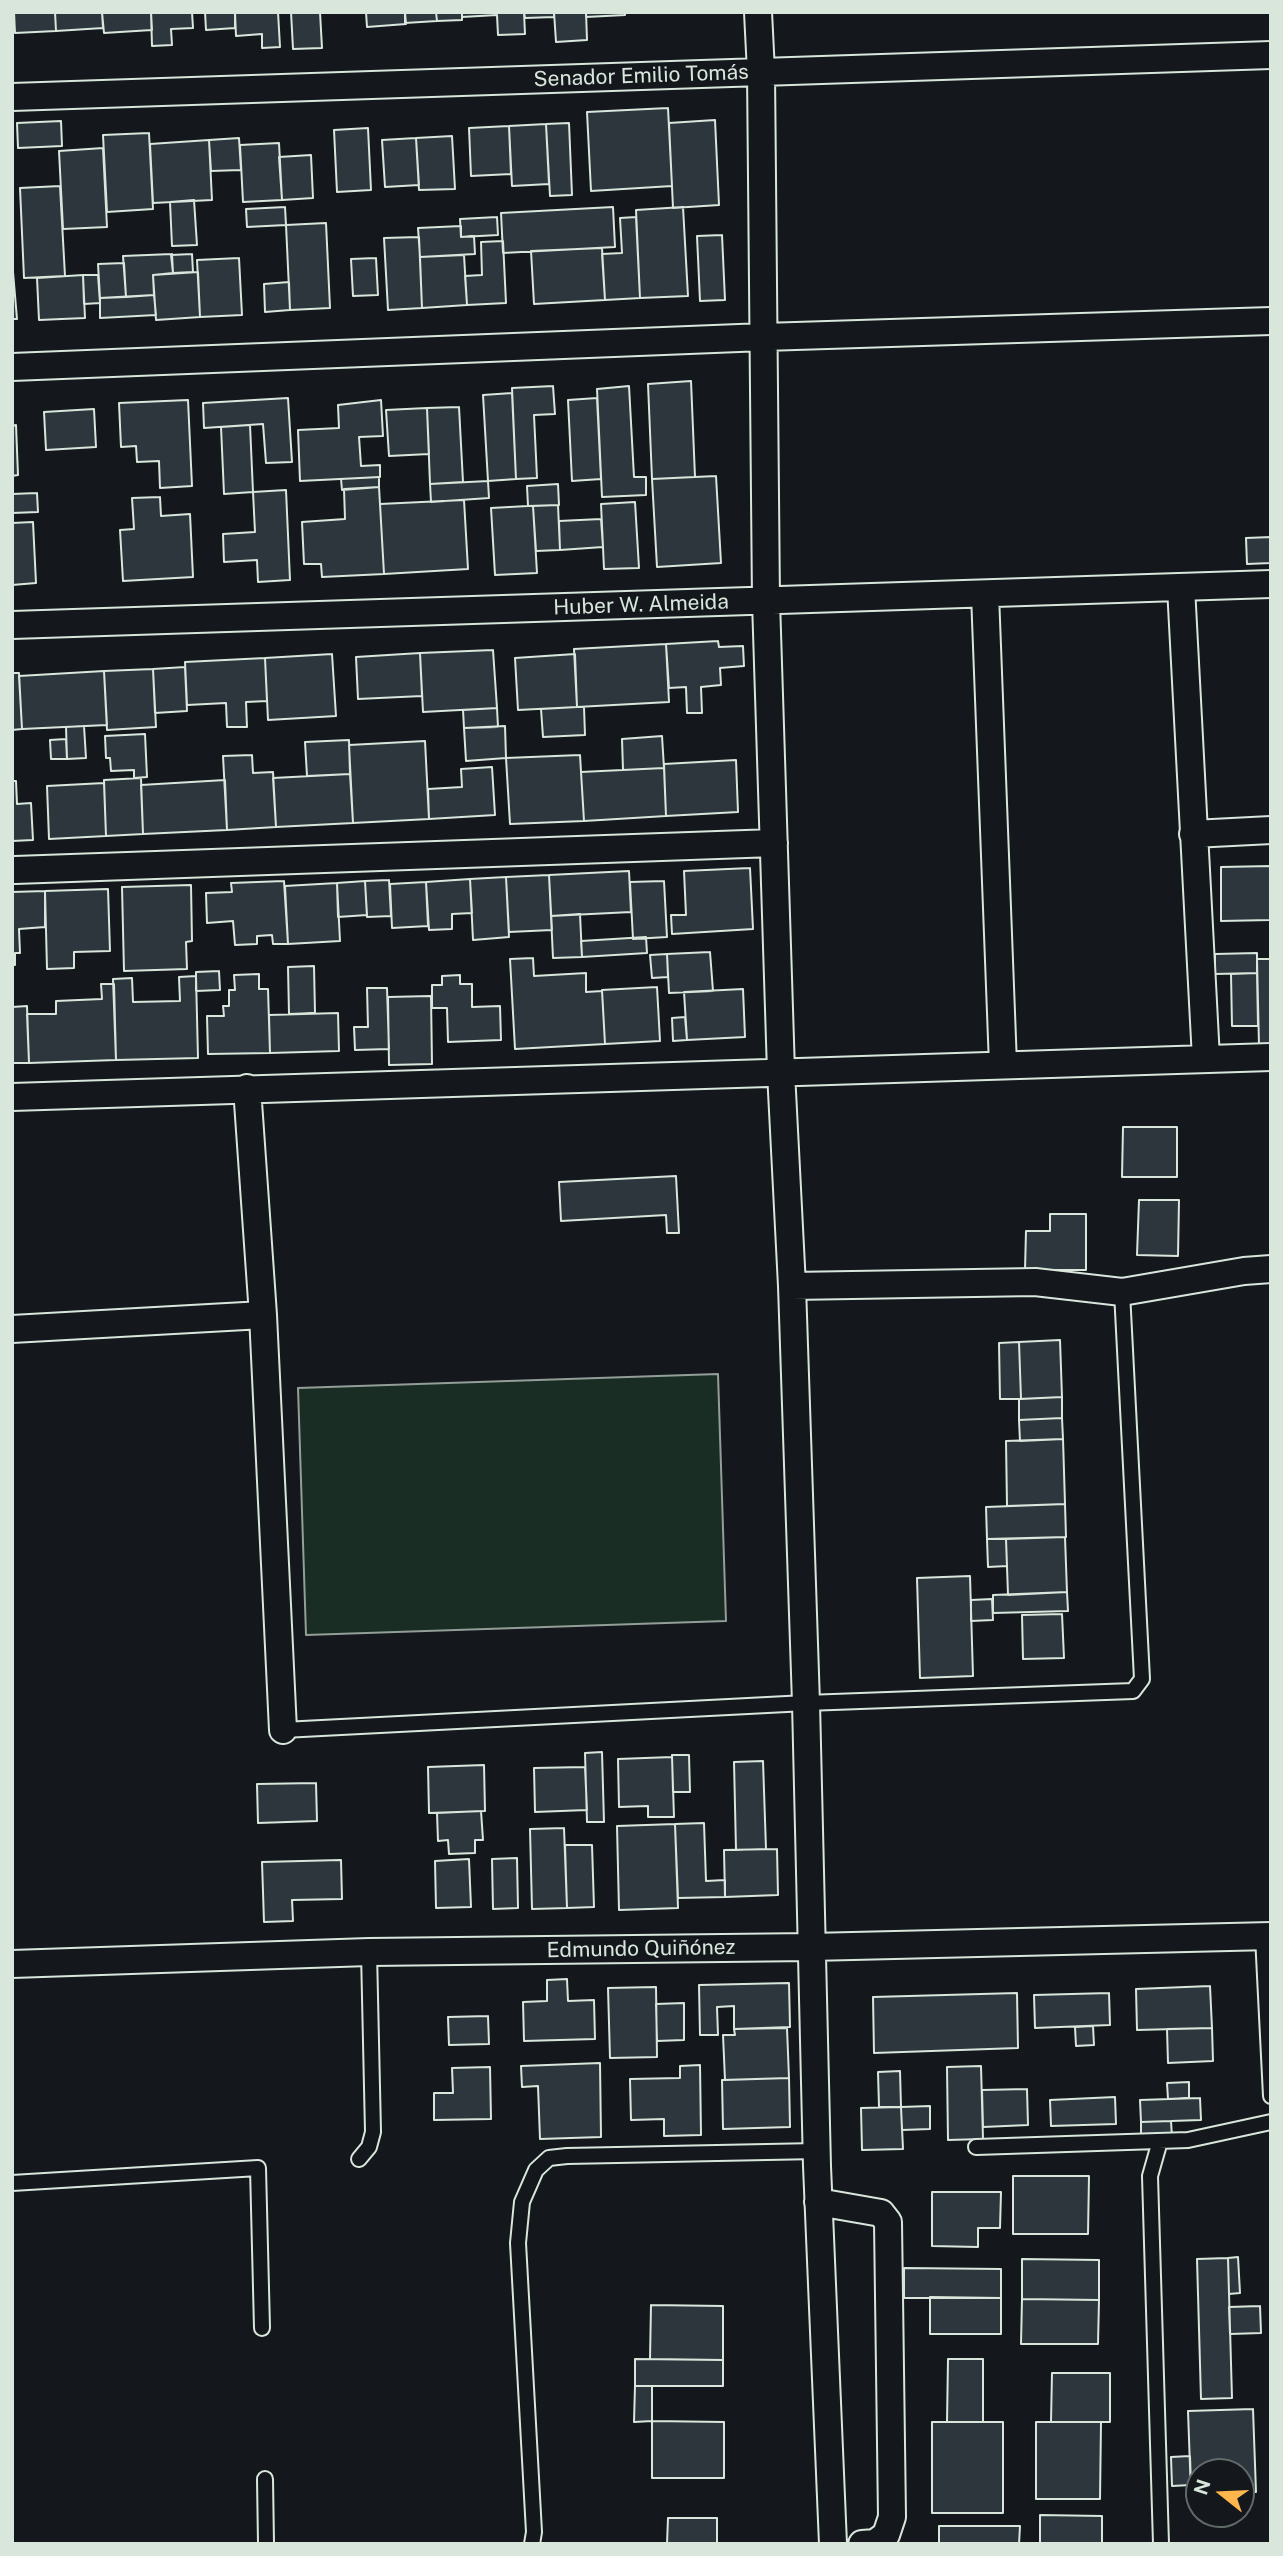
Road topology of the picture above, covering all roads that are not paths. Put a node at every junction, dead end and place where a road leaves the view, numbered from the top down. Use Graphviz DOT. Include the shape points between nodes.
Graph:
graph roads {
  1 [pos="758,12"];
  2 [pos="1271,55"];
  3 [pos="761,72"];
  4 [pos="12,97"];
  5 [pos="1271,321"];
  6 [pos="764,337"];
  7 [pos="12,367"];
  8 [pos="1271,584"];
  9 [pos="1181,587"];
  10 [pos="985,594"];
  11 [pos="766,601"];
  12 [pos="12,625"];
  13 [pos="1271,830"];
  14 [pos="1193,834"];
  15 [pos="774,843"];
  16 [pos="16,870"];
  17 [pos="1271,1056"];
  18 [pos="1206,1059"];
  19 [pos="1003,1065"];
  20 [pos="781,1072"];
  21 [pos="247,1088"];
  22 [pos="12,1097"];
  23 [pos="1271,1269"];
  24 [pos="792,1286"];
  25 [pos="1122,1293"];
  26 [pos="263,1315"];
  27 [pos="12,1329"];
  28 [pos="806,1703"];
  29 [pos="283,1730"];
  30 [pos="1267,1936"];
  31 [pos="811,1947"];
  32 [pos="369,1952"];
  33 [pos="12,1965"];
  34 [pos="1271,2096"];
  35 [pos="1271,2122"];
  36 [pos="1160,2141"];
  37 [pos="976,2147"];
  38 [pos="817,2151"];
  39 [pos="359,2159"];
  40 [pos="12,2183"];
  41 [pos="818,2202"];
  42 [pos="262,2328"];
  43 [pos="265,2479"];
  44 [pos="266,2544"];
  45 [pos="532,2544"];
  46 [pos="833,2544"];
  47 [pos="862,2544"];
  48 [pos="1161,2544"];
  1 -- 3 [label="street"];
  2 -- 3 [label="street, Senador Emilio Tomás"];
  3 -- 4 [label="street, Senador Emilio Tomás"];
  3 -- 6 [label="street"];
  5 -- 6 [label="street"];
  6 -- 7 [label="street"];
  6 -- 11 [label="street"];
  8 -- 9 [label="street, Huber W. Almeida"];
  9 -- 10 [label="street, Huber W. Almeida"];
  9 -- 14 [label="street"];
  10 -- 11 [label="street, Huber W. Almeida"];
  10 -- 19 [label="street"];
  11 -- 12 [label="street, Huber W. Almeida"];
  11 -- 15 [label="street"];
  13 -- 14 [label="street"];
  14 -- 18 [label="street"];
  15 -- 16 [label="street"];
  15 -- 20 [label="street"];
  17 -- 18 [label="street"];
  18 -- 19 [label="street"];
  19 -- 20 [label="street"];
  20 -- 21 [label="street"];
  20 -- 24 [label="street"];
  21 -- 22 [label="street"];
  21 -- 26 [label="street"];
  23 -- 25 [label="street"];
  24 -- 25 [label="street" via="1035,1282"];
  24 -- 28 [label="street"];
  25 -- 28 [label="lane" via="1142,1679 1133,1691"];
  26 -- 27 [label="street"];
  26 -- 29 [label="street"];
  28 -- 29 [label="lane"];
  28 -- 31 [label="street"];
  30 -- 31 [label="street, Edmundo Quiñónez"];
  30 -- 34 [label="lane"];
  31 -- 32 [label="street, Edmundo Quiñónez"];
  31 -- 38 [label="street"];
  32 -- 33 [label="street, Edmundo Quiñónez"];
  32 -- 39 [label="lane" via="373,2132"];
  35 -- 36 [label="lane" via="1188,2140"];
  36 -- 37 [label="lane"];
  36 -- 48 [label="lane" via="1150,2176"];
  38 -- 41 [label="street"];
  38 -- 45 [label="lane" via="567,2155 549,2158 536,2170 522,2202 518,2243"];
  40 -- 42 [label="lane" via="258,2168"];
  41 -- 46 [label="street"];
  41 -- 47 [label="street" via="881,2213 888,2222 892,2517 886,2535 875,2543"];
  43 -- 44 [label="lane"];
}
